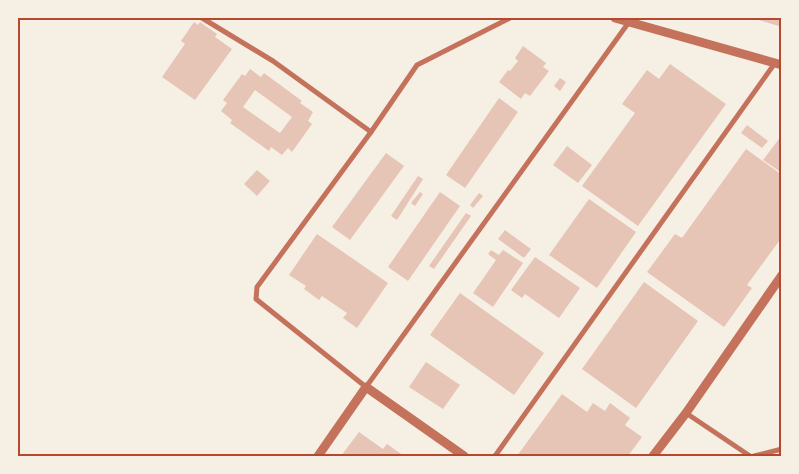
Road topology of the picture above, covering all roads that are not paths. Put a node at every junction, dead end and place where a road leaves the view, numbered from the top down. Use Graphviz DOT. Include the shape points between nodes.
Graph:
graph roads {
  1 [pos="202,18"];
  2 [pos="510,18"];
  3 [pos="615,18"];
  4 [pos="629,22"];
  5 [pos="778,64"];
  6 [pos="371,132"];
  7 [pos="782,275"];
  8 [pos="366,387"];
  9 [pos="686,412"];
  10 [pos="782,449"];
  11 [pos="318,456"];
  12 [pos="464,456"];
  13 [pos="495,456"];
  14 [pos="653,456"];
  15 [pos="752,456"];
  1 -- 6 [label="street" via="273,61"];
  2 -- 6 [label="street" via="417,65"];
  3 -- 4 [label="street"];
  4 -- 5 [label="street"];
  4 -- 8 [label="street"];
  5 -- 13 [label="street"];
  6 -- 8 [label="street" via="257,287 256,299"];
  7 -- 9 [label="street"];
  8 -- 11 [label="street"];
  8 -- 12 [label="street"];
  9 -- 14 [label="street"];
  9 -- 15 [label="street"];
  10 -- 15 [label="street"];
}
